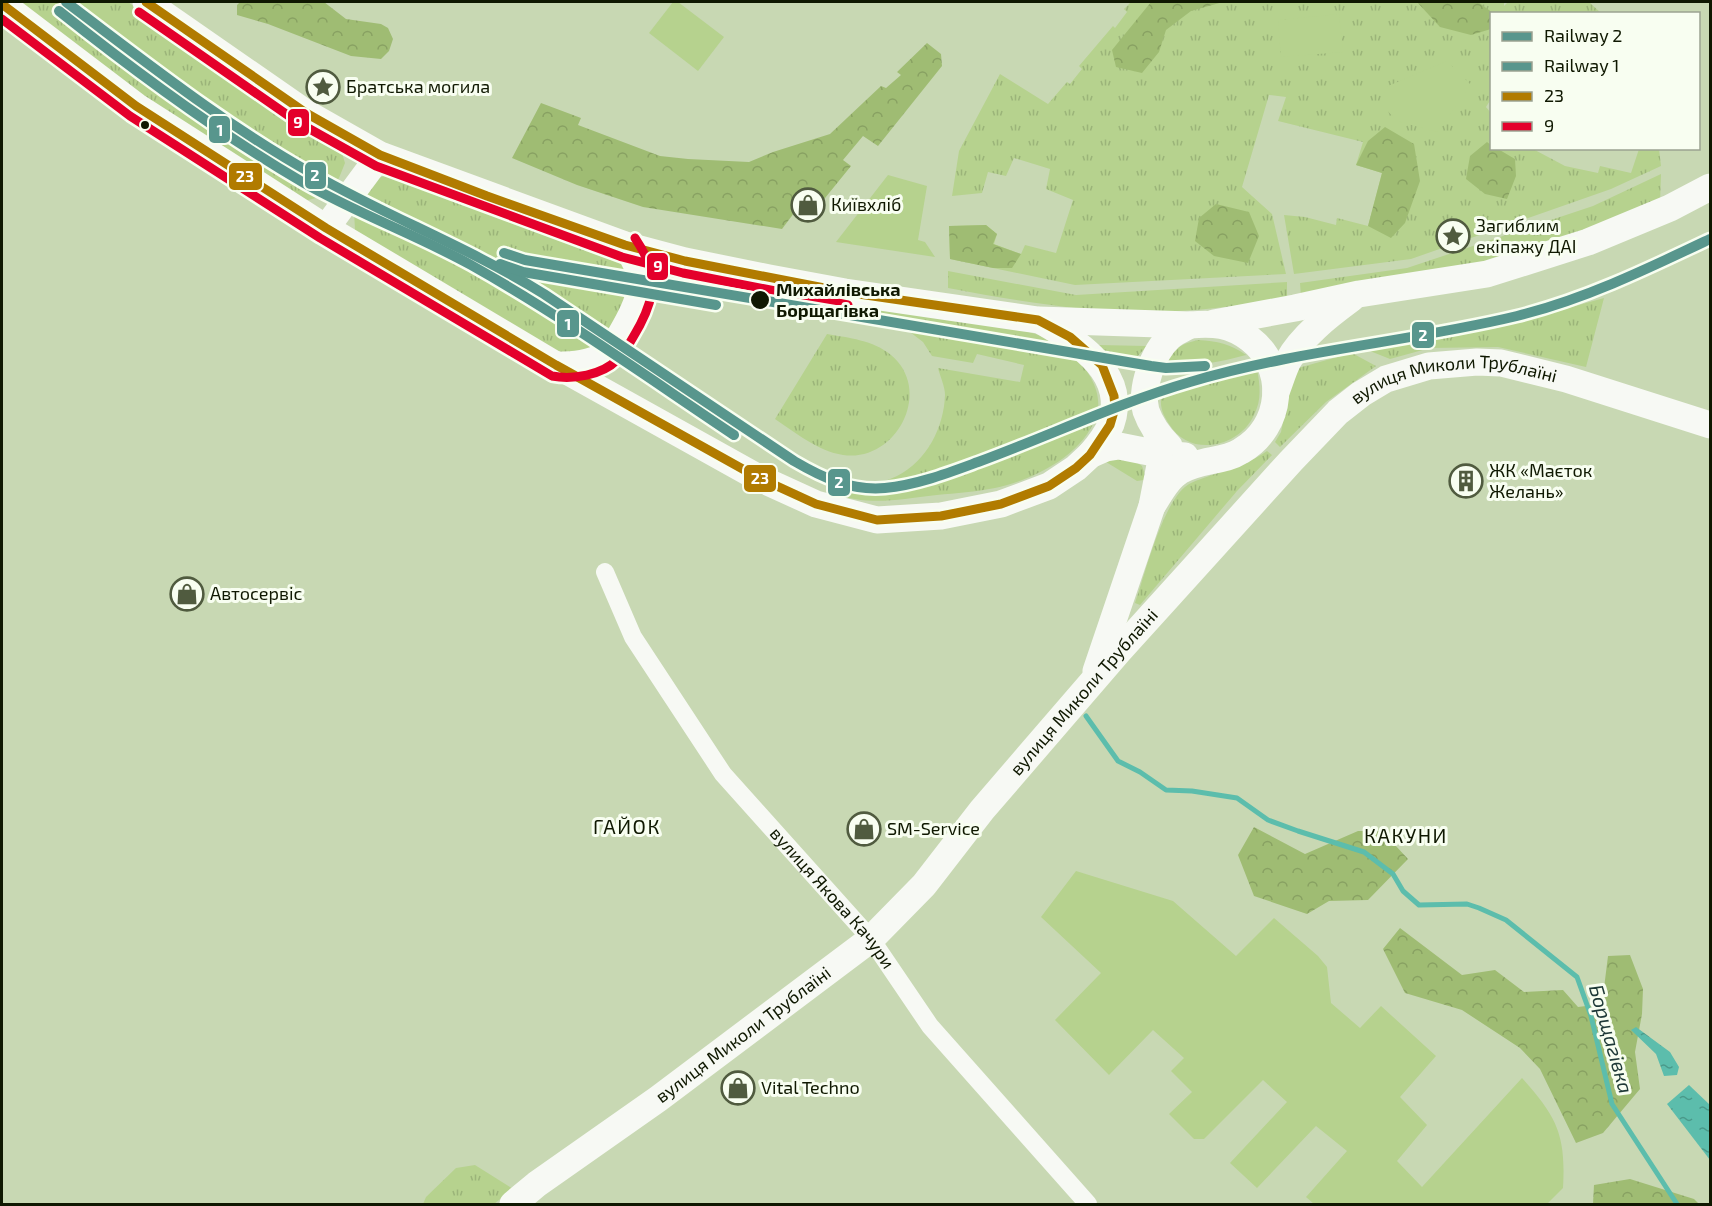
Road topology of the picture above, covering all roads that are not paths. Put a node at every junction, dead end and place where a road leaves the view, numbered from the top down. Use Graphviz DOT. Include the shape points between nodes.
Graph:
graph roads {
  1 [pos="146,2"];
  2 [pos="2,4"];
  3 [pos="380,155"];
  4 [pos="1710,187"];
  5 [pos="326,228"];
  6 [pos="625,245"];
  7 [pos="1359,294"];
  8 [pos="1038,320"];
  9 [pos="1202,324"];
  10 [pos="556,365"];
  11 [pos="1276,392"];
  12 [pos="1710,425"];
  13 [pos="1176,451"];
  14 [pos="1090,455"];
  15 [pos="1152,506"];
  16 [pos="605,573"];
  17 [pos="1093,680"];
  18 [pos="871,939"];
  19 [pos="513,1204"];
  20 [pos="1088,1204"];
  1 -- 3 [label="street" via="306,113"];
  2 -- 5 [label="street" via="136,106"];
  3 -- 5 [label="street"];
  3 -- 6 [label="street"];
  4 -- 7 [label="street" via="1588,242 1488,274"];
  5 -- 10 [label="street"];
  6 -- 8 [label="street" via="685,261 845,292"];
  6 -- 10 [label="street" via="638,264 641,289 620,335 609,352 596,359"];
  7 -- 9 [label="street"];
  7 -- 11 [label="street" via="1328,316 1296,350"];
  8 -- 9 [label="street"];
  8 -- 14 [label="street" via="1070,337 1102,365 1114,396 1110,425"];
  9 -- 11 [label="street" via="1237,331 1251,340 1266,354 1274,372"];
  9 -- 13 [label="street" via="1169,338 1151,366 1148,379 1146,408"];
  10 -- 14 [label="street" via="778,488 816,504 877,520 941,516 1001,504 1049,486"];
  11 -- 13 [label="street" via="1268,425 1241,452 1225,457"];
  12 -- 17 [label="street, вулиця Миколи Трублаїні" via="1566,379 1501,363 1429,366 1386,379 1353,400 1320,430"];
  13 -- 14 [label="street" via="1119,446"];
  13 -- 15 [label="street" via="1160,465"];
  13 -- 15 [label="street" via="1179,471"];
  15 -- 17 [label="street"];
  16 -- 18 [label="street, вулиця Якова Качури" via="633,637 723,774"];
  17 -- 18 [label="street, вулиця Миколи Трублаїні" via="924,885"];
  18 -- 19 [label="street, вулиця Миколи Трублаїні"];
  18 -- 20 [label="street, вулиця Якова Качури" via="930,1026"];
}
